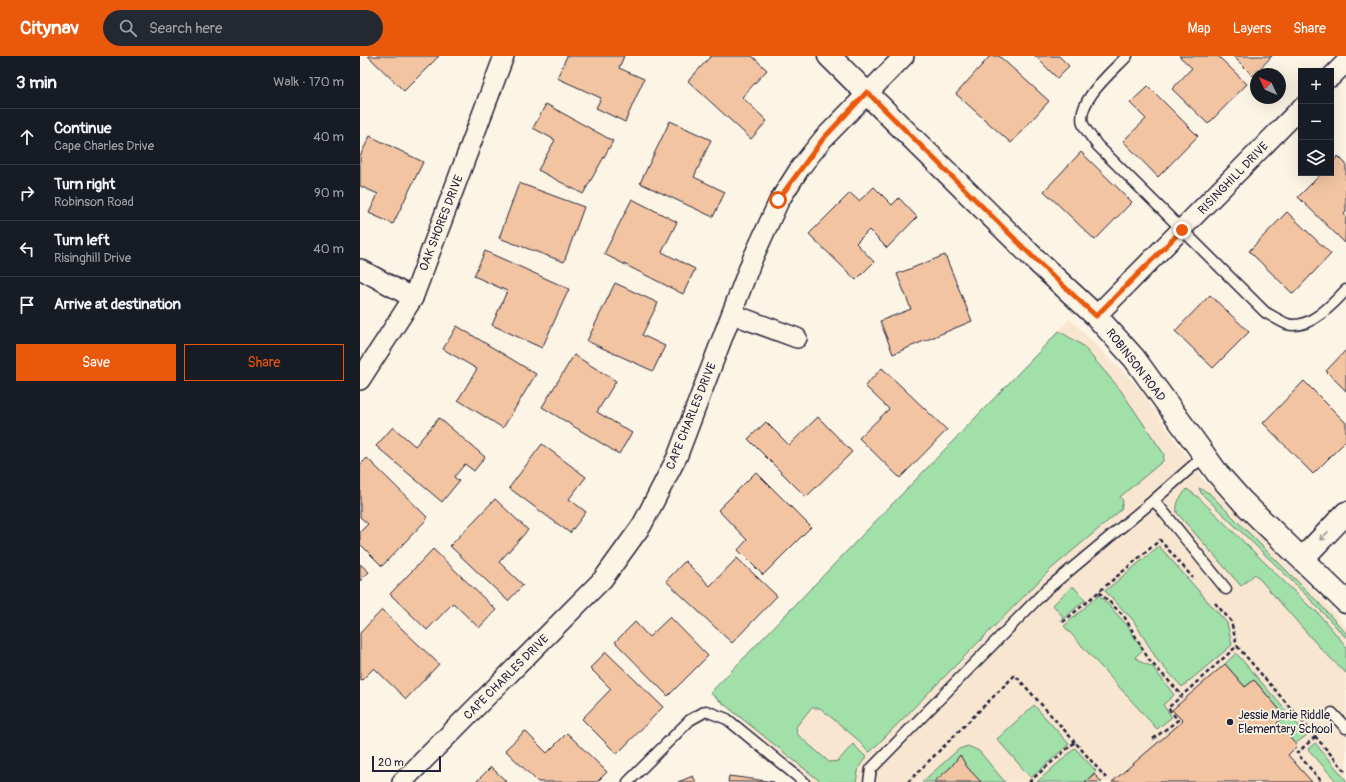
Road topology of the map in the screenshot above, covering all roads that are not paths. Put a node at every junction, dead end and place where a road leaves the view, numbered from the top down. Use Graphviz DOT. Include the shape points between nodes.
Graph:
graph roads {
  1 [pos="504,56"];
  2 [pos="828,56"];
  3 [pos="904,56"];
  4 [pos="1128,56"];
  5 [pos="1346,62"];
  6 [pos="1334,74"];
  7 [pos="867,92"];
  8 [pos="1298,111"];
  9 [pos="1182,230"];
  10 [pos="360,269"];
  11 [pos="1346,290"];
  12 [pos="413,298"];
  13 [pos="732,314"];
  14 [pos="1096,316"];
  15 [pos="797,338"];
  16 [pos="360,380"];
  17 [pos="1204,456"];
  18 [pos="1154,500"];
  19 [pos="1346,513"];
  20 [pos="1303,558"];
  21 [pos="1226,589"];
  22 [pos="1345,597"];
  23 [pos="1332,713"];
  24 [pos="1346,728"];
  25 [pos="402,782"];
  26 [pos="628,782"];
  27 [pos="804,782"];
  28 [pos="869,782"];
  1 -- 12 [label="street, OAK SHORES DRIVE"];
  2 -- 7 [label="street, ROBINSON ROAD"];
  3 -- 7 [label="street, CAPE CHARLES DRIVE"];
  4 -- 9 [label="lane" via="1096,88 1083,107 1084,124 1097,145"];
  5 -- 6 [label="street"];
  7 -- 13 [label="street, CAPE CHARLES DRIVE" via="823,139 778,200"];
  7 -- 14 [label="street, ROBINSON ROAD"];
  8 -- 9 [label="street, RISINGHILL DRIVE"];
  9 -- 11 [label="lane" via="1266,312 1289,324 1302,323 1326,312"];
  9 -- 14 [label="street, RISINGHILL DRIVE"];
  10 -- 12 [label="street"];
  12 -- 16 [label="street, OAK SHORES DRIVE"];
  13 -- 15 [label="street"];
  13 -- 25 [label="street, CAPE CHARLES DRIVE" via="677,457 642,525 603,579"];
  14 -- 17 [label="street, ROBINSON ROAD" via="1134,358"];
  17 -- 18 [label="lane"];
  17 -- 20 [label="street, ROBINSON ROAD" via="1244,502"];
  18 -- 21 [label="lane"];
  18 -- 28 [label="lane" via="1046,590 871,769"];
  19 -- 20 [label="street, one-way"];
  20 -- 22 [label="street, ROBINSON ROAD"];
  23 -- 24 [label="lane"];
  26 -- 27 [label="lane" via="690,720 706,711 727,719"];
}
